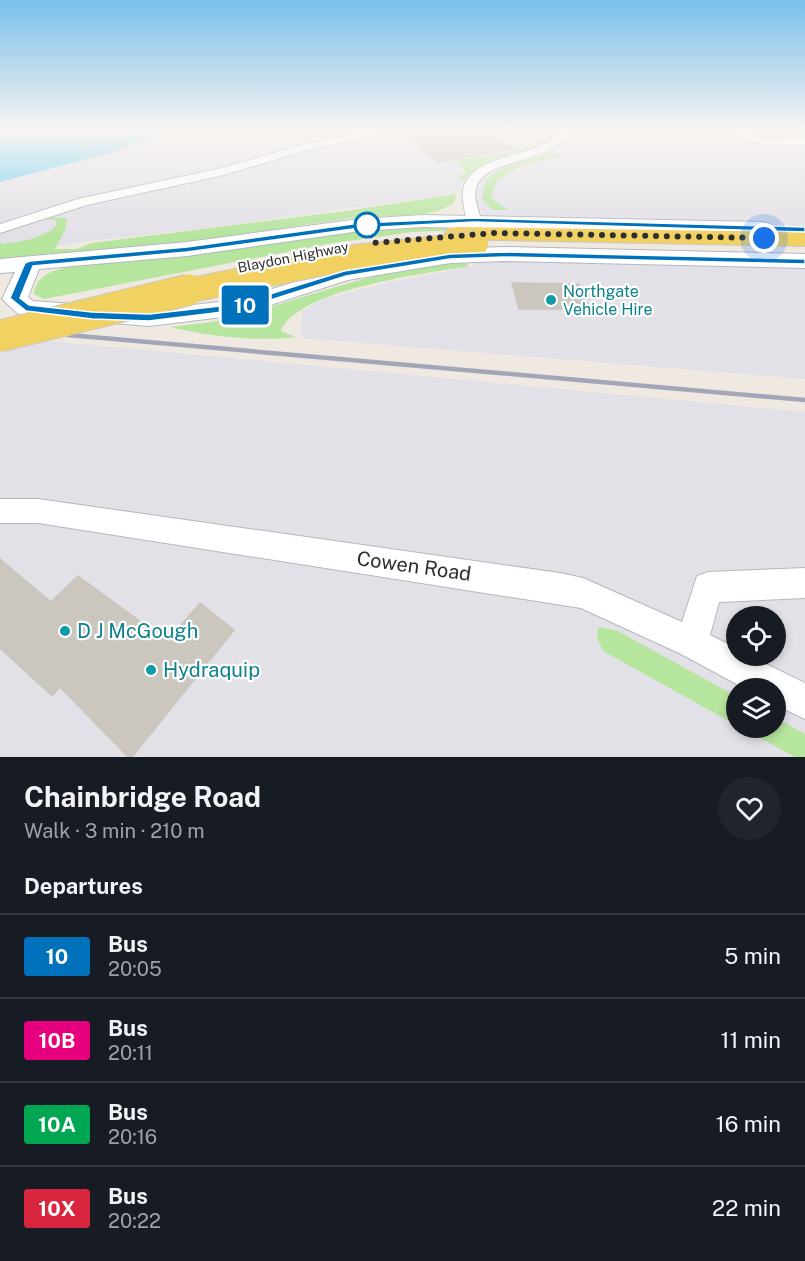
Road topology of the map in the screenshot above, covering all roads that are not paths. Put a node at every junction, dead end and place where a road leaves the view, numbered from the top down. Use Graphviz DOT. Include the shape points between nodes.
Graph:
graph roads {
  1 [pos="244,165"];
  2 [pos="495,165"];
  3 [pos="762,228"];
  4 [pos="0,229"];
  5 [pos="805,230"];
  6 [pos="469,233"];
  7 [pos="805,239"];
  8 [pos="805,249"];
  9 [pos="805,261"];
  10 [pos="30,263"];
  11 [pos="0,266"];
  12 [pos="0,316"];
  13 [pos="0,336"];
  14 [pos="0,511"];
  15 [pos="805,583"];
  16 [pos="692,643"];
  17 [pos="805,702"];
  1 -- 4 [label="street" via="83,202"];
  2 -- 6 [label="street" via="479,174 471,185"];
  3 -- 5 [label="main road"];
  3 -- 6 [label="main road"];
  6 -- 7 [label="main road, Blaydon Highway"];
  6 -- 8 [label="main road, Blaydon Highway"];
  6 -- 10 [label="main road" via="360,225 187,249"];
  6 -- 12 [label="main road, Blaydon Highway" via="354,245"];
  6 -- 13 [label="main road, Blaydon Highway, bridge" via="416,247 330,259"];
  9 -- 10 [label="main road" via="450,256 344,274 239,307 149,318 26,308 15,298"];
  10 -- 11 [label="main road"];
  14 -- 16 [label="street, Cowen Road" via="38,511 560,588 583,593"];
  15 -- 16 [label="street" via="708,587"];
  16 -- 17 [label="street, Cowen Road"];
}
